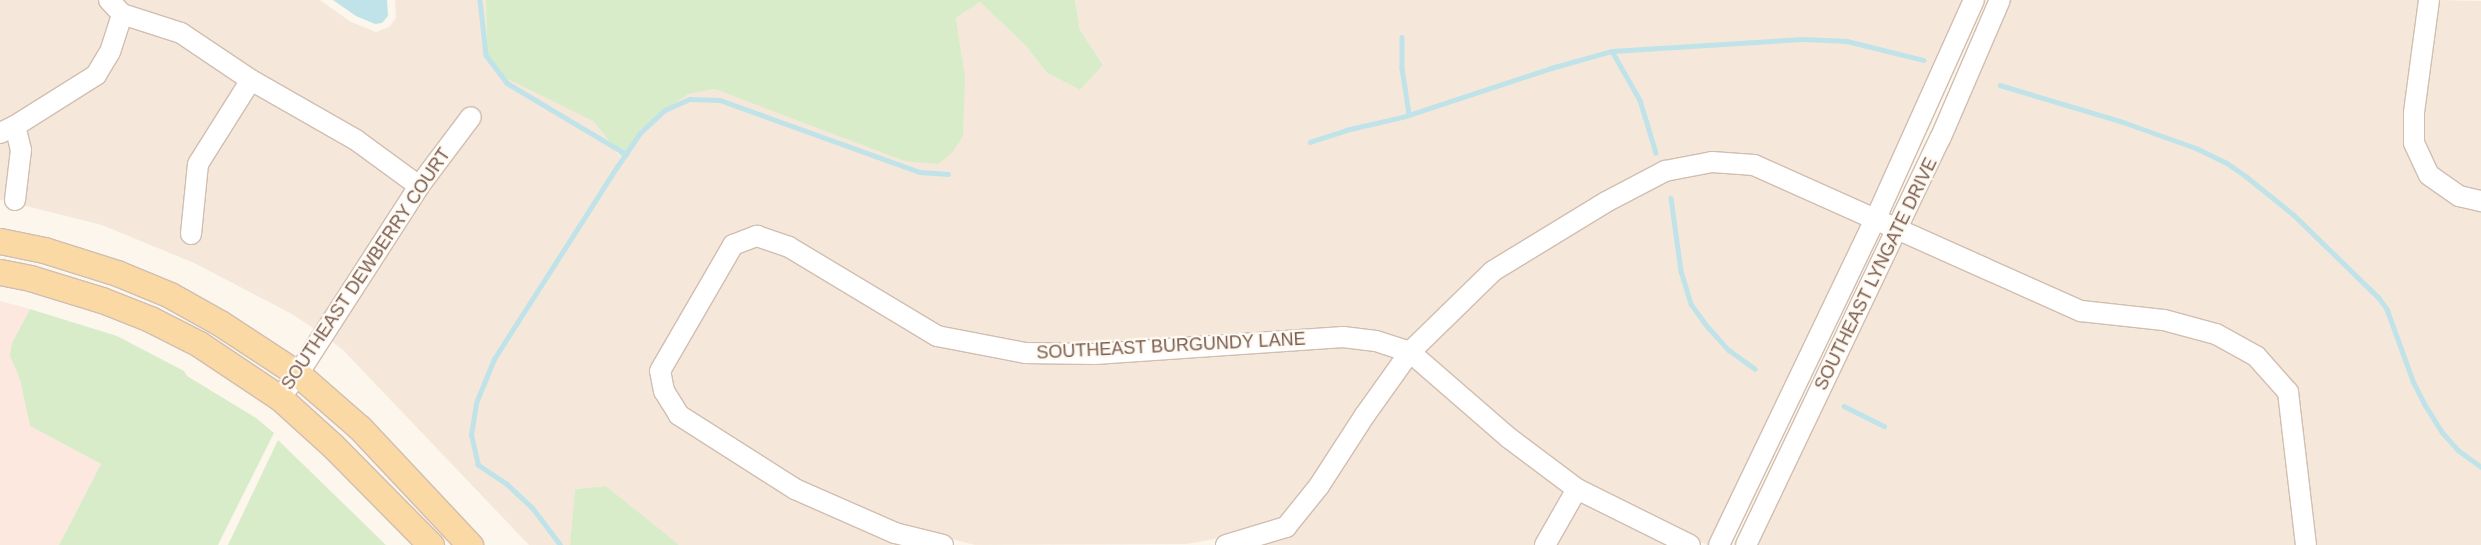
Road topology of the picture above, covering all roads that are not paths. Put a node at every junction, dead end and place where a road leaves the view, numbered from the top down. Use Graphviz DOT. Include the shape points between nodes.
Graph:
graph roads {
  1 [pos="1974,0"];
  2 [pos="2000,0"];
  3 [pos="2429,0"];
  4 [pos="116,7"];
  5 [pos="251,80"];
  6 [pos="471,117"];
  7 [pos="8,129"];
  8 [pos="419,186"];
  9 [pos="15,200"];
  10 [pos="2481,201"];
  11 [pos="1876,218"];
  12 [pos="1898,229"];
  13 [pos="191,234"];
  14 [pos="0,241"];
  15 [pos="0,272"];
  16 [pos="1410,352"];
  17 [pos="298,374"];
  18 [pos="280,398"];
  19 [pos="1577,489"];
  20 [pos="431,545"];
  21 [pos="470,545"];
  22 [pos="943,545"];
  23 [pos="1226,545"];
  24 [pos="1545,545"];
  25 [pos="1690,545"];
  26 [pos="1719,545"];
  27 [pos="1746,545"];
  28 [pos="2306,545"];
  1 -- 11 [label="street, SOUTHEAST LYNGATE DRIVE"];
  2 -- 12 [label="street, SOUTHEAST LYNGATE DRIVE"];
  3 -- 10 [label="street" via="2414,112 2414,143 2430,175 2459,196"];
  4 -- 5 [label="street" via="181,33"];
  4 -- 7 [label="street" via="110,52 96,75"];
  5 -- 8 [label="street" via="356,140"];
  5 -- 13 [label="street" via="198,164"];
  6 -- 8 [label="street, SOUTHEAST DEWBERRY COURT"];
  7 -- 9 [label="street" via="20,150"];
  8 -- 17 [label="street, SOUTHEAST DEWBERRY COURT"];
  11 -- 12 [label="street"];
  11 -- 16 [label="street" via="1754,165 1712,162 1665,170 1493,271"];
  11 -- 26 [label="street, SOUTHEAST LYNGATE DRIVE"];
  12 -- 27 [label="street, SOUTHEAST LYNGATE DRIVE"];
  12 -- 28 [label="street" via="2081,311 2164,320 2216,334 2256,356 2288,392"];
  14 -- 17 [label="main road" via="44,250 117,273 170,295"];
  15 -- 18 [label="main road" via="102,300 150,319 199,344"];
  16 -- 19 [label="street, SOUTHEAST BURGUNDY LANE" via="1509,438"];
  16 -- 22 [label="street, SOUTHEAST BURGUNDY LANE" via="1376,341 1343,337 1095,354 1025,353 937,336 789,247 757,236 733,245 660,371 664,391 679,415 795,490 895,533"];
  16 -- 23 [label="street" via="1319,486 1286,527"];
  17 -- 18 [label="street, SOUTHEAST DEWBERRY COURT"];
  17 -- 21 [label="main road" via="360,428"];
  18 -- 20 [label="main road" via="346,458"];
  19 -- 24 [label="street"];
  19 -- 25 [label="street, SOUTHEAST BURGUNDY LANE"];
}
